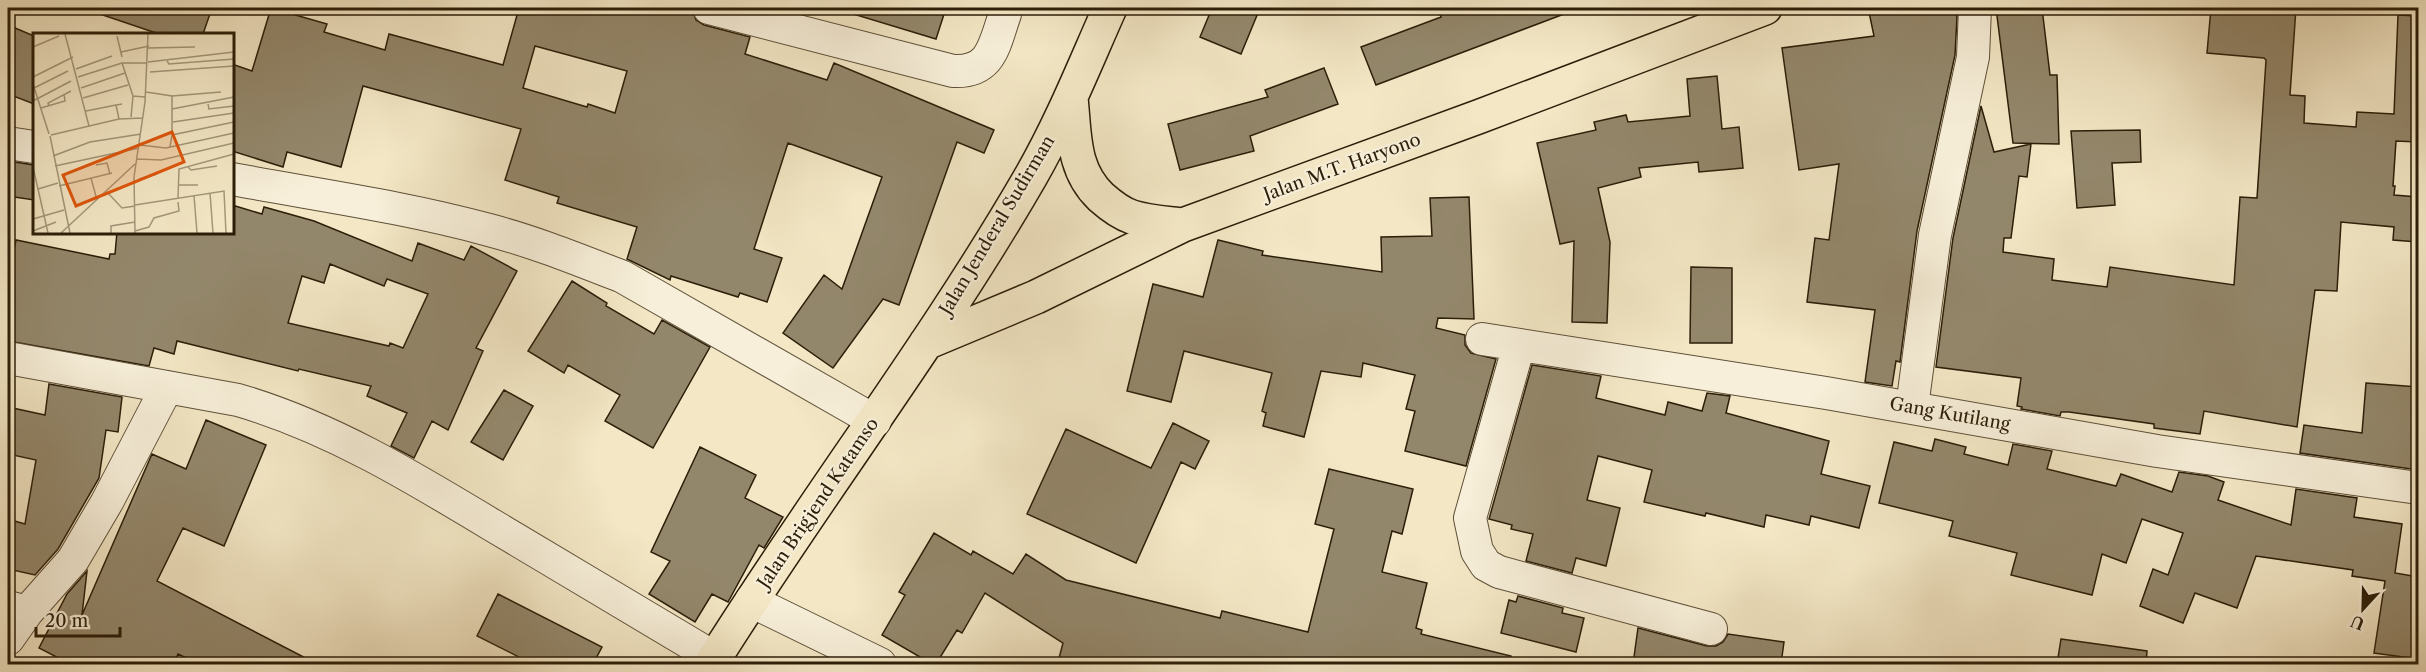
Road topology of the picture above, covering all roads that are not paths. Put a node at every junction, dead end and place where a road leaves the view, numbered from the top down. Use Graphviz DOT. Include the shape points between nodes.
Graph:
graph roads {
  1 [pos="709,8"];
  2 [pos="1110,8"];
  3 [pos="1765,8"];
  4 [pos="1975,8"];
  5 [pos="1005,14"];
  6 [pos="1719,16"];
  7 [pos="1071,98"];
  8 [pos="8,143"];
  9 [pos="33,147"];
  10 [pos="234,179"];
  11 [pos="1183,225"];
  12 [pos="1482,339"];
  13 [pos="926,343"];
  14 [pos="1519,345"];
  15 [pos="8,358"];
  16 [pos="167,387"];
  17 [pos="1912,407"];
  18 [pos="875,421"];
  19 [pos="2418,488"];
  20 [pos="751,601"];
  21 [pos="17,610"];
  22 [pos="1711,629"];
  23 [pos="8,639"];
  24 [pos="713,661"];
  25 [pos="880,664"];
  1 -- 5 [label="street" via="961,72 969,72 990,57"];
  2 -- 7 [label="main road, Jalan Jenderal Sudirman"];
  3 -- 6 [label="main road, Jalan M.T. Haryono"];
  4 -- 17 [label="street" via="1973,57 1935,235"];
  6 -- 11 [label="main road, Jalan M.T. Haryono" via="1415,141"];
  7 -- 11 [label="main road" via="1077,157 1091,188 1132,217"];
  7 -- 13 [label="main road, Jalan Jenderal Sudirman" via="1032,175"];
  8 -- 9 [label="street"];
  10 -- 18 [label="street" via="420,213 489,230 580,260 623,277"];
  11 -- 13 [label="main road, Jalan M.T. Haryono" via="1036,297"];
  12 -- 14 [label="street, Gang Kutilang"];
  13 -- 18 [label="main road, Jalan Brigjend Katamso"];
  14 -- 17 [label="street, Gang Kutilang"];
  14 -- 22 [label="street" via="1470,518 1477,552 1486,565 1499,572"];
  15 -- 16 [label="street"];
  16 -- 21 [label="street" via="73,560"];
  16 -- 24 [label="street" via="274,410 339,438 436,491"];
  17 -- 19 [label="street, Gang Kutilang" via="2157,451"];
  18 -- 20 [label="main road, Jalan Brigjend Katamso"];
  20 -- 24 [label="main road, Jalan Brigjend Katamso"];
  20 -- 25 [label="street"];
  21 -- 23 [label="street"];
}
